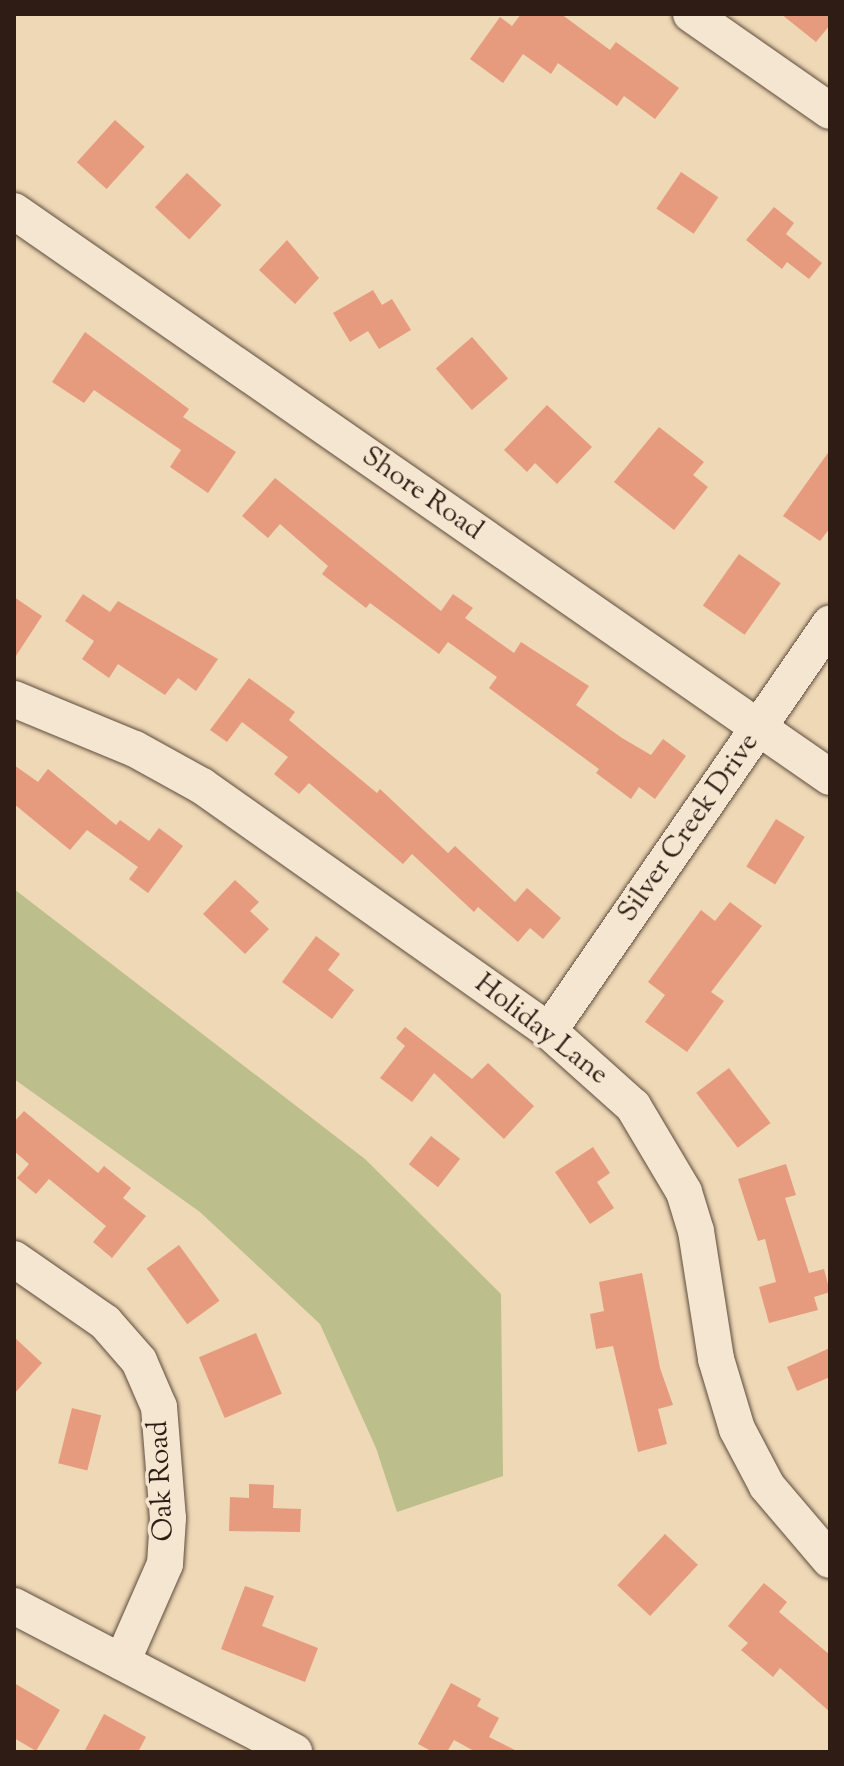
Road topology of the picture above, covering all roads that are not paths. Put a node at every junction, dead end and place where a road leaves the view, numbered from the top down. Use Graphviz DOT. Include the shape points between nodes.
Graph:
graph roads {
  1 [pos="692,14"];
  2 [pos="830,111"];
  3 [pos="14,211"];
  4 [pos="830,624"];
  5 [pos="14,699"];
  6 [pos="759,727"];
  7 [pos="830,777"];
  8 [pos="549,1031"];
  9 [pos="14,1259"];
  10 [pos="830,1560"];
  11 [pos="14,1606"];
  12 [pos="122,1662"];
  13 [pos="294,1752"];
  1 -- 2 [label="street"];
  3 -- 6 [label="street, Shore Road"];
  4 -- 6 [label="street, Silver Creek Drive"];
  5 -- 8 [label="street, Holiday Lane" via="135,749 202,786"];
  6 -- 7 [label="street, Shore Road"];
  6 -- 8 [label="street, Silver Creek Drive"];
  8 -- 10 [label="street, Holiday Lane" via="633,1106 665,1153 696,1231 716,1359 737,1429 767,1486"];
  9 -- 12 [label="street, Oak Road" via="105,1322 139,1361 159,1407 167,1503 165,1564"];
  11 -- 12 [label="street"];
  12 -- 13 [label="street"];
}
